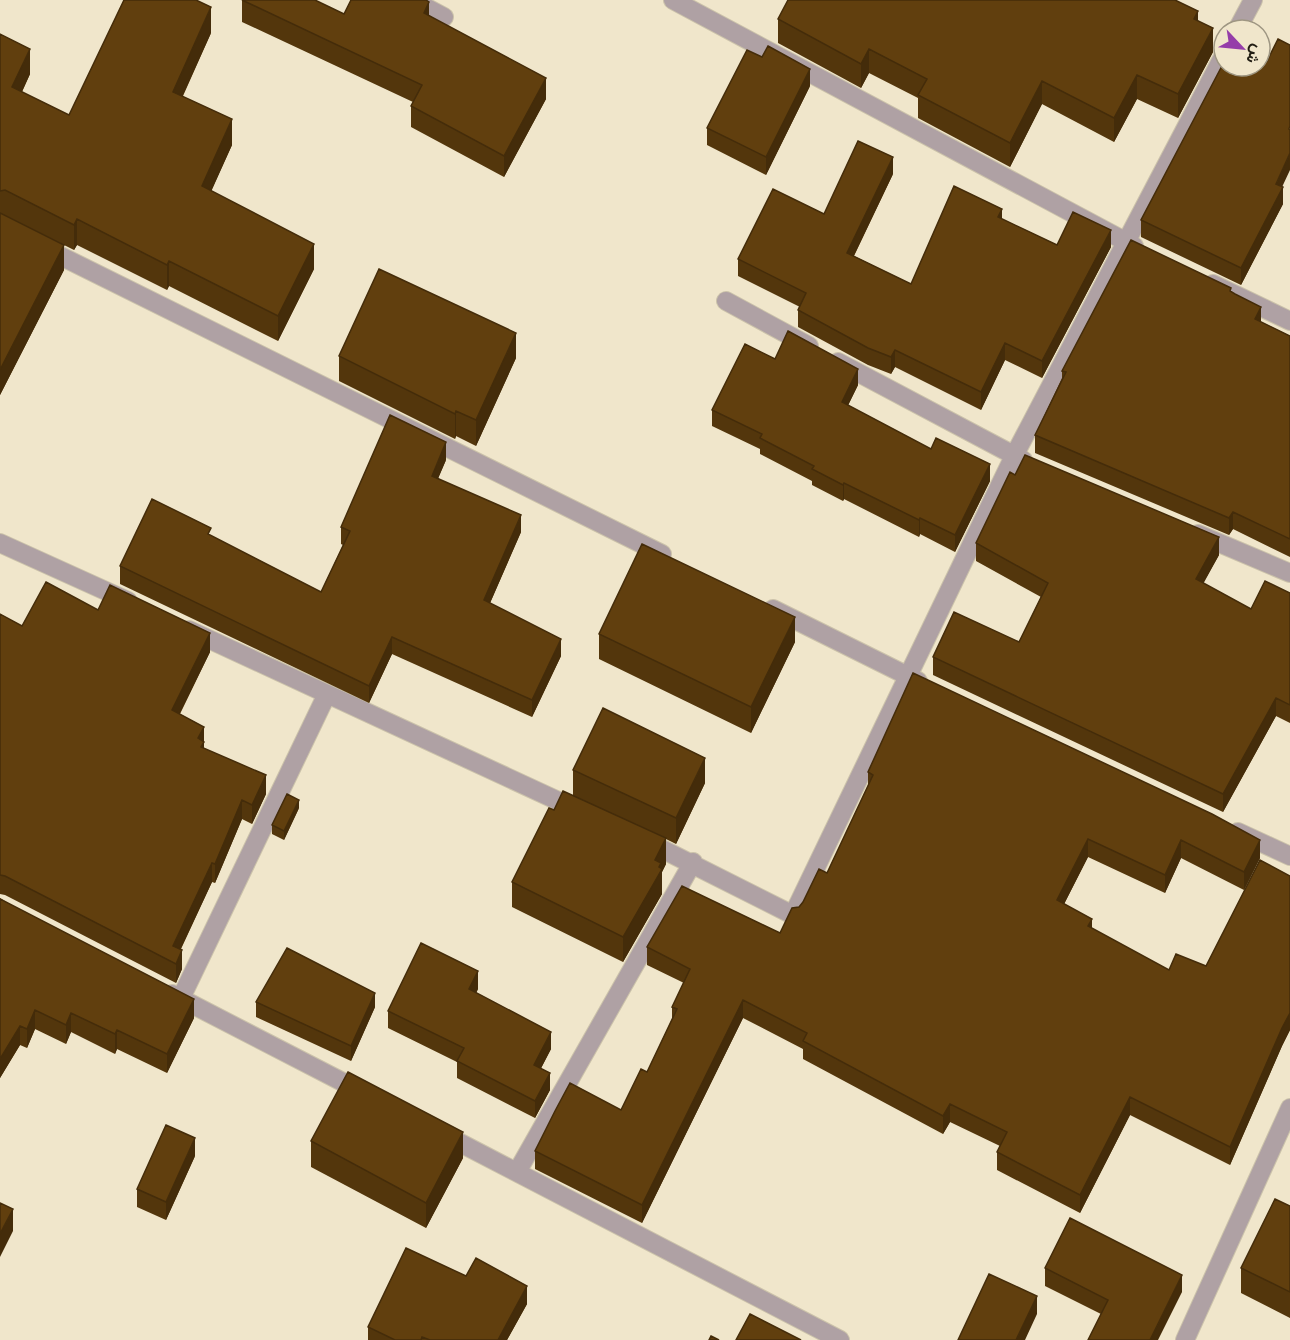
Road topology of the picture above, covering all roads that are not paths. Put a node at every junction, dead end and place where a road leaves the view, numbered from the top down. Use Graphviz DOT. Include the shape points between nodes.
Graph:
graph roads {
  1 [pos="412,0"];
  2 [pos="673,0"];
  3 [pos="1253,0"];
  4 [pos="444,18"];
  5 [pos="1243,18"];
  6 [pos="1212,78"];
  7 [pos="0,226"];
  8 [pos="1126,242"];
  9 [pos="1146,252"];
  10 [pos="1198,276"];
  11 [pos="726,302"];
  12 [pos="1290,321"];
  13 [pos="1014,456"];
  14 [pos="1036,465"];
  15 [pos="1180,526"];
  16 [pos="0,543"];
  17 [pos="674,560"];
  18 [pos="1290,573"];
  19 [pos="759,602"];
  20 [pos="147,610"];
  21 [pos="168,620"];
  22 [pos="908,676"];
  23 [pos="930,686"];
  24 [pos="326,696"];
  25 [pos="596,818"];
  26 [pos="1226,826"];
  27 [pos="628,833"];
  28 [pos="1290,856"];
  29 [pos="693,862"];
  30 [pos="160,987"];
  31 [pos="181,998"];
  32 [pos="380,1101"];
  33 [pos="1290,1108"];
  34 [pos="422,1123"];
  35 [pos="517,1172"];
  36 [pos="840,1340"];
  37 [pos="1185,1340"];
  1 -- 4 [label="street"];
  2 -- 8 [label="street"];
  3 -- 5 [label="street"];
  6 -- 8 [label="street"];
  7 -- 17 [label="street"];
  8 -- 9 [label="street"];
  8 -- 13 [label="street"];
  10 -- 12 [label="street"];
  11 -- 13 [label="street"];
  13 -- 14 [label="street"];
  13 -- 22 [label="street"];
  15 -- 18 [label="street"];
  16 -- 20 [label="street"];
  19 -- 22 [label="street"];
  21 -- 24 [label="street"];
  22 -- 23 [label="street"];
  22 -- 29 [label="street" via="793,915"];
  24 -- 25 [label="street"];
  24 -- 31 [label="street"];
  26 -- 28 [label="street"];
  27 -- 29 [label="street"];
  29 -- 35 [label="street"];
  30 -- 31 [label="street"];
  31 -- 32 [label="street"];
  33 -- 37 [label="street"];
  34 -- 35 [label="street"];
  35 -- 36 [label="street"];
}
